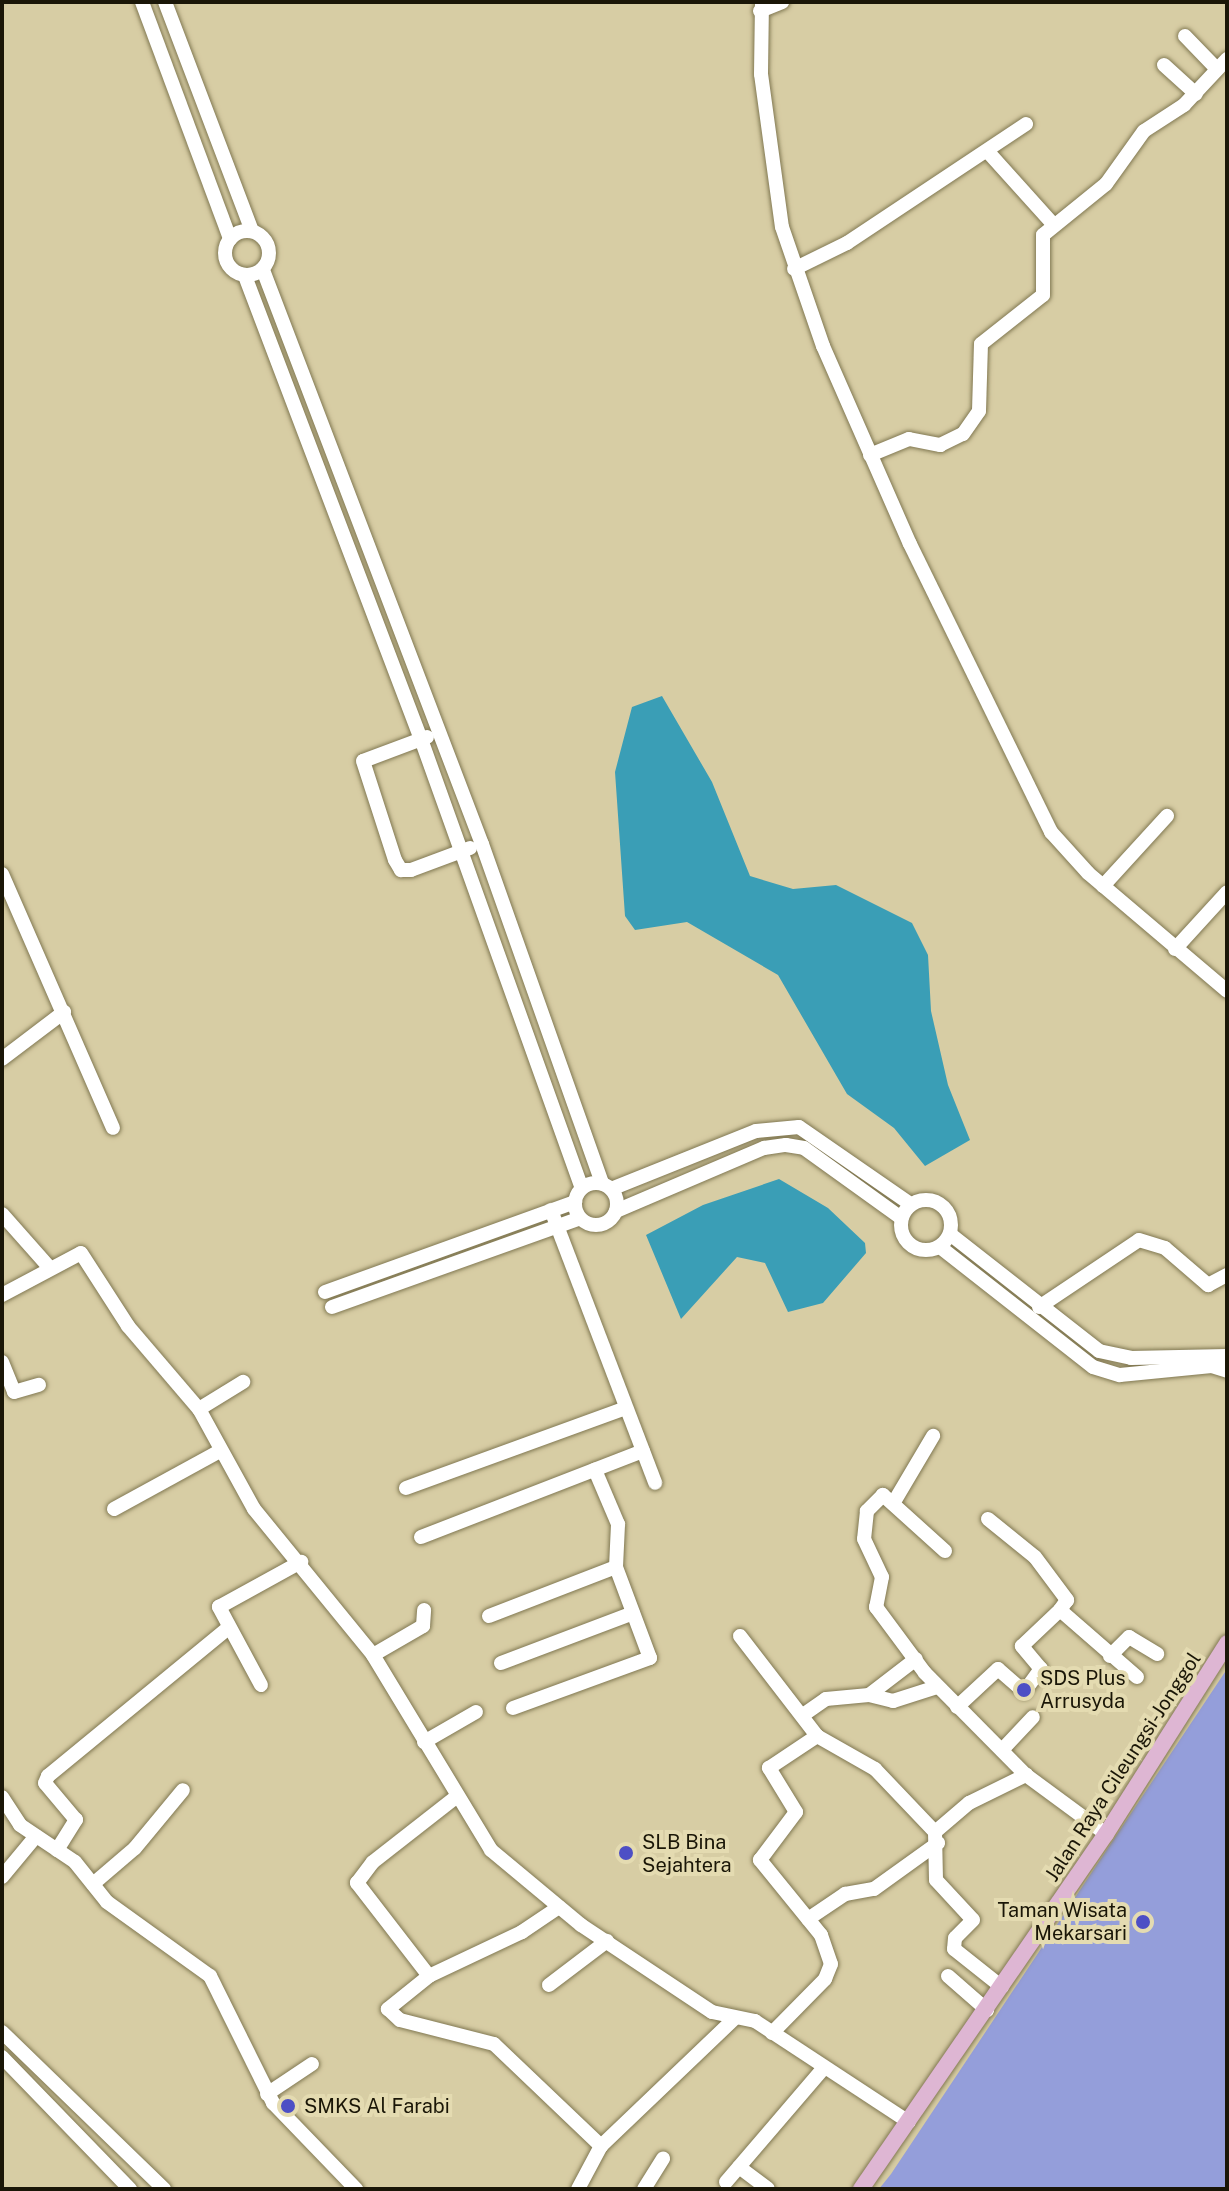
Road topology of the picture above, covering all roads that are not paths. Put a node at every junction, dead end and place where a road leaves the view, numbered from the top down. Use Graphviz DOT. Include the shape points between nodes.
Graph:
graph roads {
  1 [pos="142,2"];
  2 [pos="165,2"];
  3 [pos="782,2"];
  4 [pos="761,6"];
  5 [pos="1185,36"];
  6 [pos="1222,64"];
  7 [pos="1164,65"];
  8 [pos="1196,94"];
  9 [pos="1026,124"];
  10 [pos="989,153"];
  11 [pos="1052,223"];
  12 [pos="252,231"];
  13 [pos="230,239"];
  14 [pos="794,269"];
  15 [pos="263,270"];
  16 [pos="245,276"];
  17 [pos="870,455"];
  18 [pos="440,732"];
  19 [pos="421,739"];
  20 [pos="1167,816"];
  21 [pos="482,844"];
  22 [pos="462,851"];
  23 [pos="2,874"];
  24 [pos="1103,886"];
  25 [pos="1227,892"];
  26 [pos="1175,949"];
  27 [pos="1227,991"];
  28 [pos="64,1012"];
  29 [pos="2,1059"];
  30 [pos="113,1128"];
  31 [pos="607,1186"];
  32 [pos="578,1195"];
  33 [pos="910,1204"];
  34 [pos="551,1210"];
  35 [pos="616,1211"];
  36 [pos="2,1214"];
  37 [pos="580,1218"];
  38 [pos="901,1218"];
  39 [pos="557,1226"];
  40 [pos="950,1234"];
  41 [pos="940,1247"];
  42 [pos="48,1266"];
  43 [pos="1227,1275"];
  44 [pos="325,1292"];
  45 [pos="2,1295"];
  46 [pos="332,1307"];
  47 [pos="1039,1307"];
  48 [pos="1227,1356"];
  49 [pos="2,1362"];
  50 [pos="1227,1371"];
  51 [pos="243,1382"];
  52 [pos="39,1385"];
  53 [pos="626,1408"];
  54 [pos="199,1409"];
  55 [pos="933,1436"];
  56 [pos="220,1451"];
  57 [pos="643,1451"];
  58 [pos="595,1470"];
  59 [pos="655,1483"];
  60 [pos="406,1488"];
  61 [pos="894,1502"];
  62 [pos="114,1509"];
  63 [pos="988,1519"];
  64 [pos="421,1537"];
  65 [pos="945,1551"];
  66 [pos="301,1562"];
  67 [pos="616,1567"];
  68 [pos="424,1610"];
  69 [pos="1060,1610"];
  70 [pos="633,1613"];
  71 [pos="489,1616"];
  72 [pos="227,1629"];
  73 [pos="740,1636"];
  74 [pos="1227,1643"];
  75 [pos="1157,1654"];
  76 [pos="373,1655"];
  77 [pos="1110,1656"];
  78 [pos="916,1659"];
  79 [pos="501,1663"];
  80 [pos="1137,1677"];
  81 [pos="261,1685"];
  82 [pos="937,1687"];
  83 [pos="869,1695"];
  84 [pos="957,1707"];
  85 [pos="513,1708"];
  86 [pos="476,1712"];
  87 [pos="803,1715"];
  88 [pos="1033,1717"];
  89 [pos="817,1736"];
  90 [pos="424,1742"];
  91 [pos="1002,1750"];
  92 [pos="1026,1775"];
  93 [pos="183,1790"];
  94 [pos="2,1797"];
  95 [pos="456,1797"];
  96 [pos="1106,1834"];
  97 [pos="36,1836"];
  98 [pos="936,1837"];
  99 [pos="57,1850"];
  100 [pos="2,1877"];
  101 [pos="93,1884"];
  102 [pos="559,1907"];
  103 [pos="808,1919"];
  104 [pos="607,1941"];
  105 [pos="429,1976"];
  106 [pos="948,1976"];
  107 [pos="549,1985"];
  108 [pos="1002,1987"];
  109 [pos="987,2010"];
  110 [pos="735,2018"];
  111 [pos="2,2032"];
  112 [pos="772,2033"];
  113 [pos="2,2057"];
  114 [pos="312,2064"];
  115 [pos="823,2069"];
  116 [pos="267,2094"];
  117 [pos="909,2122"];
  118 [pos="601,2146"];
  119 [pos="663,2159"];
  120 [pos="739,2167"];
  121 [pos="726,2182"];
  122 [pos="130,2189"];
  123 [pos="164,2189"];
  124 [pos="356,2189"];
  125 [pos="578,2189"];
  126 [pos="644,2189"];
  127 [pos="768,2189"];
  128 [pos="861,2189"];
  1 -- 13 [label="street"];
  2 -- 12 [label="street"];
  3 -- 4 [label="street"];
  4 -- 14 [label="street" via="766,118"];
  5 -- 6 [label="street"];
  6 -- 8 [label="street"];
  7 -- 8 [label="street"];
  8 -- 11 [label="street" via="1144,131 1122,168"];
  9 -- 10 [label="street"];
  10 -- 11 [label="street"];
  10 -- 14 [label="street" via="847,243"];
  11 -- 17 [label="street" via="1039,255 1041,298 993,331 978,352 979,411 973,423 940,445 909,439"];
  12 -- 13 [label="street"];
  12 -- 15 [label="street" via="269,247"];
  13 -- 16 [label="street" via="227,262"];
  14 -- 17 [label="street"];
  15 -- 16 [label="street"];
  15 -- 18 [label="street"];
  16 -- 19 [label="street"];
  17 -- 24 [label="street" via="1051,832"];
  18 -- 19 [label="street"];
  18 -- 21 [label="street"];
  19 -- 22 [label="street"];
  19 -- 22 [label="street" via="369,757 362,768 401,870"];
  20 -- 24 [label="street"];
  21 -- 22 [label="street"];
  21 -- 31 [label="street"];
  22 -- 32 [label="street"];
  23 -- 28 [label="street"];
  24 -- 26 [label="street"];
  25 -- 26 [label="street"];
  26 -- 27 [label="street"];
  28 -- 29 [label="street"];
  28 -- 30 [label="street"];
  31 -- 32 [label="street"];
  31 -- 33 [label="street" via="756,1131 799,1127"];
  31 -- 35 [label="street"];
  32 -- 34 [label="street"];
  32 -- 37 [label="street"];
  33 -- 38 [label="street"];
  33 -- 40 [label="street" via="926,1199 941,1204 951,1217"];
  34 -- 39 [label="street"];
  34 -- 44 [label="street"];
  35 -- 37 [label="street" via="600,1225"];
  35 -- 38 [label="street" via="764,1148 786,1145 804,1148"];
  36 -- 42 [label="street"];
  37 -- 39 [label="street"];
  38 -- 41 [label="street" via="905,1242 928,1251"];
  39 -- 46 [label="street"];
  39 -- 53 [label="street"];
  40 -- 41 [label="street"];
  40 -- 47 [label="street"];
  41 -- 50 [label="street" via="1093,1367 1120,1375 1212,1366"];
  42 -- 45 [label="street"];
  42 -- 54 [label="street" via="81,1253 128,1326"];
  43 -- 47 [label="street" via="1208,1285 1165,1248 1139,1240"];
  47 -- 48 [label="street" via="1099,1351 1131,1358"];
  49 -- 52 [label="street" via="14,1392"];
  51 -- 54 [label="street"];
  53 -- 57 [label="street"];
  53 -- 60 [label="street"];
  54 -- 56 [label="street"];
  55 -- 61 [label="street"];
  56 -- 62 [label="street"];
  56 -- 66 [label="street" via="254,1509"];
  57 -- 58 [label="street"];
  57 -- 59 [label="street"];
  58 -- 64 [label="street"];
  58 -- 67 [label="street" via="618,1524"];
  61 -- 65 [label="street"];
  61 -- 78 [label="street" via="877,1497 862,1529 882,1577 876,1607"];
  63 -- 69 [label="street" via="1035,1557 1066,1598"];
  66 -- 72 [label="street" via="221,1604"];
  66 -- 76 [label="street"];
  67 -- 70 [label="street"];
  67 -- 71 [label="street"];
  68 -- 76 [label="street" via="423,1626"];
  69 -- 77 [label="street"];
  69 -- 84 [label="street" via="1022,1646 1041,1669 1024,1692 998,1669"];
  70 -- 79 [label="street"];
  70 -- 85 [label="street" via="650,1658"];
  72 -- 81 [label="street"];
  72 -- 99 [label="street" via="48,1776 45,1783 76,1820"];
  73 -- 87 [label="street"];
  74 -- 96 [label="main road, Jalan Raya Cileungsi-Jonggol"];
  75 -- 77 [label="street" via="1129,1637"];
  76 -- 90 [label="street"];
  77 -- 80 [label="street"];
  78 -- 82 [label="street"];
  78 -- 83 [label="street"];
  82 -- 83 [label="street" via="893,1701"];
  82 -- 84 [label="street"];
  83 -- 87 [label="street" via="826,1699"];
  84 -- 91 [label="street"];
  86 -- 90 [label="street"];
  87 -- 89 [label="street"];
  88 -- 91 [label="street"];
  89 -- 98 [label="street" via="875,1769"];
  89 -- 103 [label="street" via="769,1768 796,1812 760,1860"];
  90 -- 95 [label="street"];
  91 -- 92 [label="street"];
  92 -- 96 [label="street"];
  92 -- 98 [label="street" via="969,1803"];
  93 -- 101 [label="street" via="135,1848"];
  94 -- 97 [label="street"];
  95 -- 102 [label="street" via="491,1850"];
  95 -- 105 [label="street" via="373,1862 357,1883"];
  96 -- 108 [label="main road, Jalan Raya Cileungsi-Jonggol"];
  97 -- 99 [label="street"];
  97 -- 100 [label="street"];
  98 -- 103 [label="street" via="874,1889 845,1894"];
  98 -- 108 [label="street" via="936,1880 973,1920 955,1938 954,1949"];
  99 -- 101 [label="street"];
  101 -- 116 [label="street" via="107,1902 210,1976"];
  102 -- 104 [label="street"];
  102 -- 105 [label="street" via="522,1932"];
  103 -- 112 [label="street" via="826,1944 829,1972"];
  104 -- 107 [label="street"];
  104 -- 110 [label="street" via="712,2012"];
  105 -- 118 [label="street" via="390,2012 494,2044"];
  106 -- 109 [label="street"];
  108 -- 109 [label="main road, Jalan Raya Cileungsi-Jonggol"];
  109 -- 117 [label="main road, Jalan Raya Cileungsi-Jonggol"];
  110 -- 112 [label="street"];
  110 -- 118 [label="street"];
  111 -- 123 [label="street"];
  112 -- 115 [label="street"];
  113 -- 122 [label="street"];
  114 -- 116 [label="street"];
  115 -- 117 [label="street"];
  115 -- 120 [label="street"];
  116 -- 124 [label="street" via="318,2156"];
  117 -- 128 [label="main road, Jalan Raya Cileungsi-Jonggol"];
  118 -- 125 [label="street"];
  119 -- 126 [label="street"];
  120 -- 121 [label="street"];
  120 -- 127 [label="street"];
}
